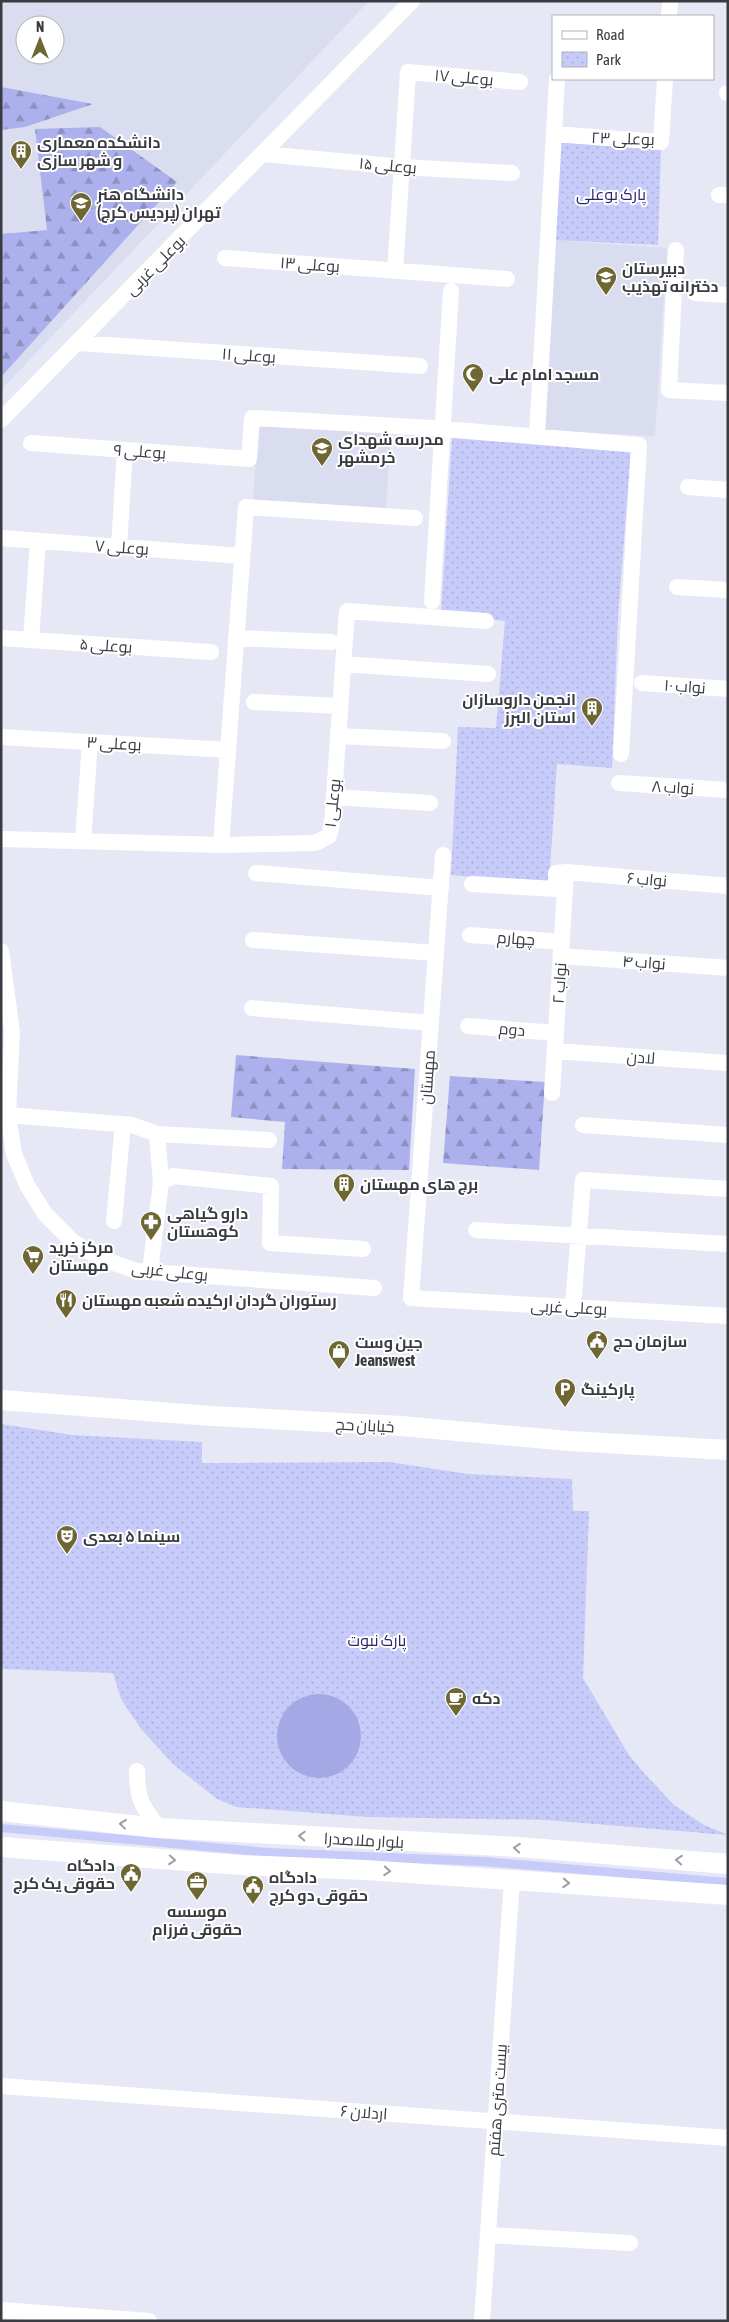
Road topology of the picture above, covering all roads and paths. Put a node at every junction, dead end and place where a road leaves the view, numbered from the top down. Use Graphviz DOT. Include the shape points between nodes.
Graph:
graph roads {
  1 [pos="412,1"];
  2 [pos="670,1"];
  3 [pos="669,15"];
  4 [pos="557,80"];
  5 [pos="665,80"];
  6 [pos="520,82"];
  7 [pos="554,134"];
  8 [pos="264,154"];
  9 [pos="402,166"];
  10 [pos="512,173"];
  11 [pos="676,250"];
  12 [pos="225,258"];
  13 [pos="395,270"];
  14 [pos="507,279"];
  15 [pos="451,292"];
  16 [pos="695,293"];
  17 [pos="728,295"];
  18 [pos="78,343"];
  19 [pos="420,366"];
  20 [pos="728,393"];
  21 [pos="1,420"];
  22 [pos="443,429"];
  23 [pos="537,436"];
  24 [pos="31,444"];
  25 [pos="125,450"];
  26 [pos="688,487"];
  27 [pos="728,490"];
  28 [pos="415,518"];
  29 [pos="1,538"];
  30 [pos="38,541"];
  31 [pos="119,547"];
  32 [pos="242,556"];
  33 [pos="677,587"];
  34 [pos="728,590"];
  35 [pos="432,601"];
  36 [pos="486,621"];
  37 [pos="1,638"];
  38 [pos="236,638"];
  39 [pos="31,640"];
  40 [pos="331,642"];
  41 [pos="210,652"];
  42 [pos="343,664"];
  43 [pos="488,674"];
  44 [pos="642,683"];
  45 [pos="728,689"];
  46 [pos="254,702"];
  47 [pos="340,706"];
  48 [pos="338,736"];
  49 [pos="1,737"];
  50 [pos="443,741"];
  51 [pos="90,742"];
  52 [pos="228,750"];
  53 [pos="621,754"];
  54 [pos="619,783"];
  55 [pos="728,790"];
  56 [pos="334,797"];
  57 [pos="430,803"];
  58 [pos="1,839"];
  59 [pos="83,841"];
  60 [pos="221,845"];
  61 [pos="443,855"];
  62 [pos="566,872"];
  63 [pos="256,873"];
  64 [pos="472,884"];
  65 [pos="728,886"];
  66 [pos="441,888"];
  67 [pos="470,935"];
  68 [pos="254,940"];
  69 [pos="561,949"];
  70 [pos="1,951"];
  71 [pos="436,953"];
  72 [pos="728,968"];
  73 [pos="252,1008"];
  74 [pos="431,1023"];
  75 [pos="468,1026"];
  76 [pos="556,1033"];
  77 [pos="555,1051"];
  78 [pos="728,1063"];
  79 [pos="552,1093"];
  80 [pos="8,1115"];
  81 [pos="123,1124"];
  82 [pos="583,1125"];
  83 [pos="157,1134"];
  84 [pos="728,1135"];
  85 [pos="269,1140"];
  86 [pos="161,1182"];
  87 [pos="728,1189"];
  88 [pos="114,1221"];
  89 [pos="476,1230"];
  90 [pos="579,1236"];
  91 [pos="728,1244"];
  92 [pos="363,1249"];
  93 [pos="150,1272"];
  94 [pos="374,1288"];
  95 [pos="411,1298"];
  96 [pos="573,1307"];
  97 [pos="728,1316"];
  98 [pos="1,1400"];
  99 [pos="728,1450"];
  100 [pos="137,1771"];
  101 [pos="4,1809"];
  102 [pos="159,1828"];
  103 [pos="2,1848"];
  104 [pos="728,1864"];
  105 [pos="512,1879"];
  106 [pos="728,1895"];
  107 [pos="1,2086"];
  108 [pos="496,2121"];
  109 [pos="728,2138"];
  110 [pos="488,2235"];
  111 [pos="630,2243"];
  112 [pos="1,2310"];
  113 [pos="149,2321"];
  114 [pos="482,2321"];
  1 -- 8 [label="street, بوعلی غربی"];
  2 -- 3 [label="street"];
  4 -- 7 [label="street"];
  5 -- 7 [label="street, بوعلی ۲۳" via="661,142"];
  6 -- 9 [label="street, بوعلی ۱۷" via="408,72"];
  7 -- 23 [label="street"];
  8 -- 9 [label="street, بوعلی ۱۵"];
  8 -- 18 [label="street, بوعلی غربی"];
  9 -- 10 [label="street, بوعلی ۱۵"];
  9 -- 13 [label="street"];
  11 -- 20 [label="street" via="669,390"];
  12 -- 13 [label="street, بوعلی ۱۳"];
  13 -- 14 [label="street, بوعلی ۱۳"];
  15 -- 22 [label="street"];
  16 -- 17 [label="street"];
  18 -- 19 [label="street, بوعلی ۱۱"];
  18 -- 21 [label="street, بوعلی غربی"];
  22 -- 23 [label="street"];
  22 -- 25 [label="street, بوعلی ۹" via="252,418 249,459"];
  22 -- 35 [label="street"];
  23 -- 53 [label="street" via="640,445"];
  24 -- 25 [label="street, بوعلی ۹"];
  25 -- 31 [label="street"];
  26 -- 27 [label="street"];
  28 -- 32 [label="street" via="246,507"];
  29 -- 30 [label="street, بوعلی ۷"];
  30 -- 31 [label="street, بوعلی ۷"];
  30 -- 39 [label="street"];
  31 -- 32 [label="street, بوعلی ۷"];
  32 -- 38 [label="street"];
  33 -- 34 [label="street"];
  36 -- 42 [label="street, بوعلی ۱" via="347,611"];
  37 -- 39 [label="street, بوعلی ۵"];
  38 -- 40 [label="street"];
  38 -- 52 [label="street"];
  39 -- 41 [label="street, بوعلی ۵"];
  42 -- 43 [label="street"];
  42 -- 47 [label="street, بوعلی ۱"];
  44 -- 45 [label="street, نواب ۱۰"];
  46 -- 47 [label="street"];
  47 -- 48 [label="street, بوعلی ۱"];
  48 -- 50 [label="street"];
  48 -- 56 [label="street, بوعلی ۱"];
  49 -- 51 [label="street, بوعلی ۳"];
  51 -- 52 [label="street, بوعلی ۳"];
  51 -- 59 [label="street"];
  52 -- 60 [label="street"];
  54 -- 55 [label="street, نواب ۸"];
  56 -- 57 [label="street"];
  56 -- 60 [label="street, بوعلی ۱" via="329,836 315,843"];
  58 -- 59 [label="street, بوعلی ۱"];
  59 -- 60 [label="street, بوعلی ۱"];
  61 -- 66 [label="street, مهستان"];
  62 -- 64 [label="street" via="556,873 556,889"];
  62 -- 65 [label="street, نواب ۶"];
  62 -- 69 [label="street, نواب ۲"];
  63 -- 66 [label="street"];
  66 -- 71 [label="street, مهستان"];
  67 -- 69 [label="street, چهارم"];
  68 -- 71 [label="street"];
  69 -- 72 [label="street, نواب ۴"];
  69 -- 76 [label="street, نواب ۲"];
  70 -- 80 [label="street, بوعلی غربی" via="12,1032"];
  71 -- 74 [label="street, مهستان"];
  73 -- 74 [label="street"];
  74 -- 95 [label="street, مهستان"];
  75 -- 76 [label="street, دوم"];
  76 -- 77 [label="street, نواب ۲"];
  77 -- 78 [label="street, لادن"];
  77 -- 79 [label="street, نواب ۲"];
  80 -- 81 [label="street"];
  80 -- 93 [label="street, بوعلی غربی" via="14,1154 27,1185 45,1214 72,1241 99,1258"];
  81 -- 83 [label="street"];
  81 -- 88 [label="street"];
  82 -- 84 [label="street"];
  83 -- 85 [label="street"];
  83 -- 86 [label="street"];
  86 -- 92 [label="street" via="173,1176 271,1186 270,1243"];
  86 -- 93 [label="street"];
  87 -- 90 [label="street" via="583,1180"];
  89 -- 90 [label="street"];
  90 -- 91 [label="street"];
  90 -- 96 [label="street"];
  93 -- 94 [label="street, بوعلی غربی"];
  95 -- 96 [label="street, بوعلی غربی"];
  96 -- 97 [label="street, بوعلی غربی"];
  98 -- 99 [label="main road, خیابان حج"];
  100 -- 102 [label="street" via="137,1787 143,1808"];
  102 -- 101 [label="main road, بلوار ملاصدرا, one-way"];
  104 -- 102 [label="main road, بلوار ملاصدرا, one-way" via="518,1848"];
  103 -- 105 [label="main road, بلوار ملاصدرا, one-way" via="240,1865"];
  105 -- 106 [label="main road, بلوار ملاصدرا, one-way"];
  105 -- 108 [label="street, بیست متری هفتم"];
  107 -- 108 [label="street, اردلان ۶"];
  108 -- 109 [label="street, اردلان ۶"];
  108 -- 110 [label="street, بیست متری هفتم"];
  110 -- 111 [label="street"];
  110 -- 114 [label="street, بیست متری هفتم"];
  112 -- 113 [label="street"];
}
